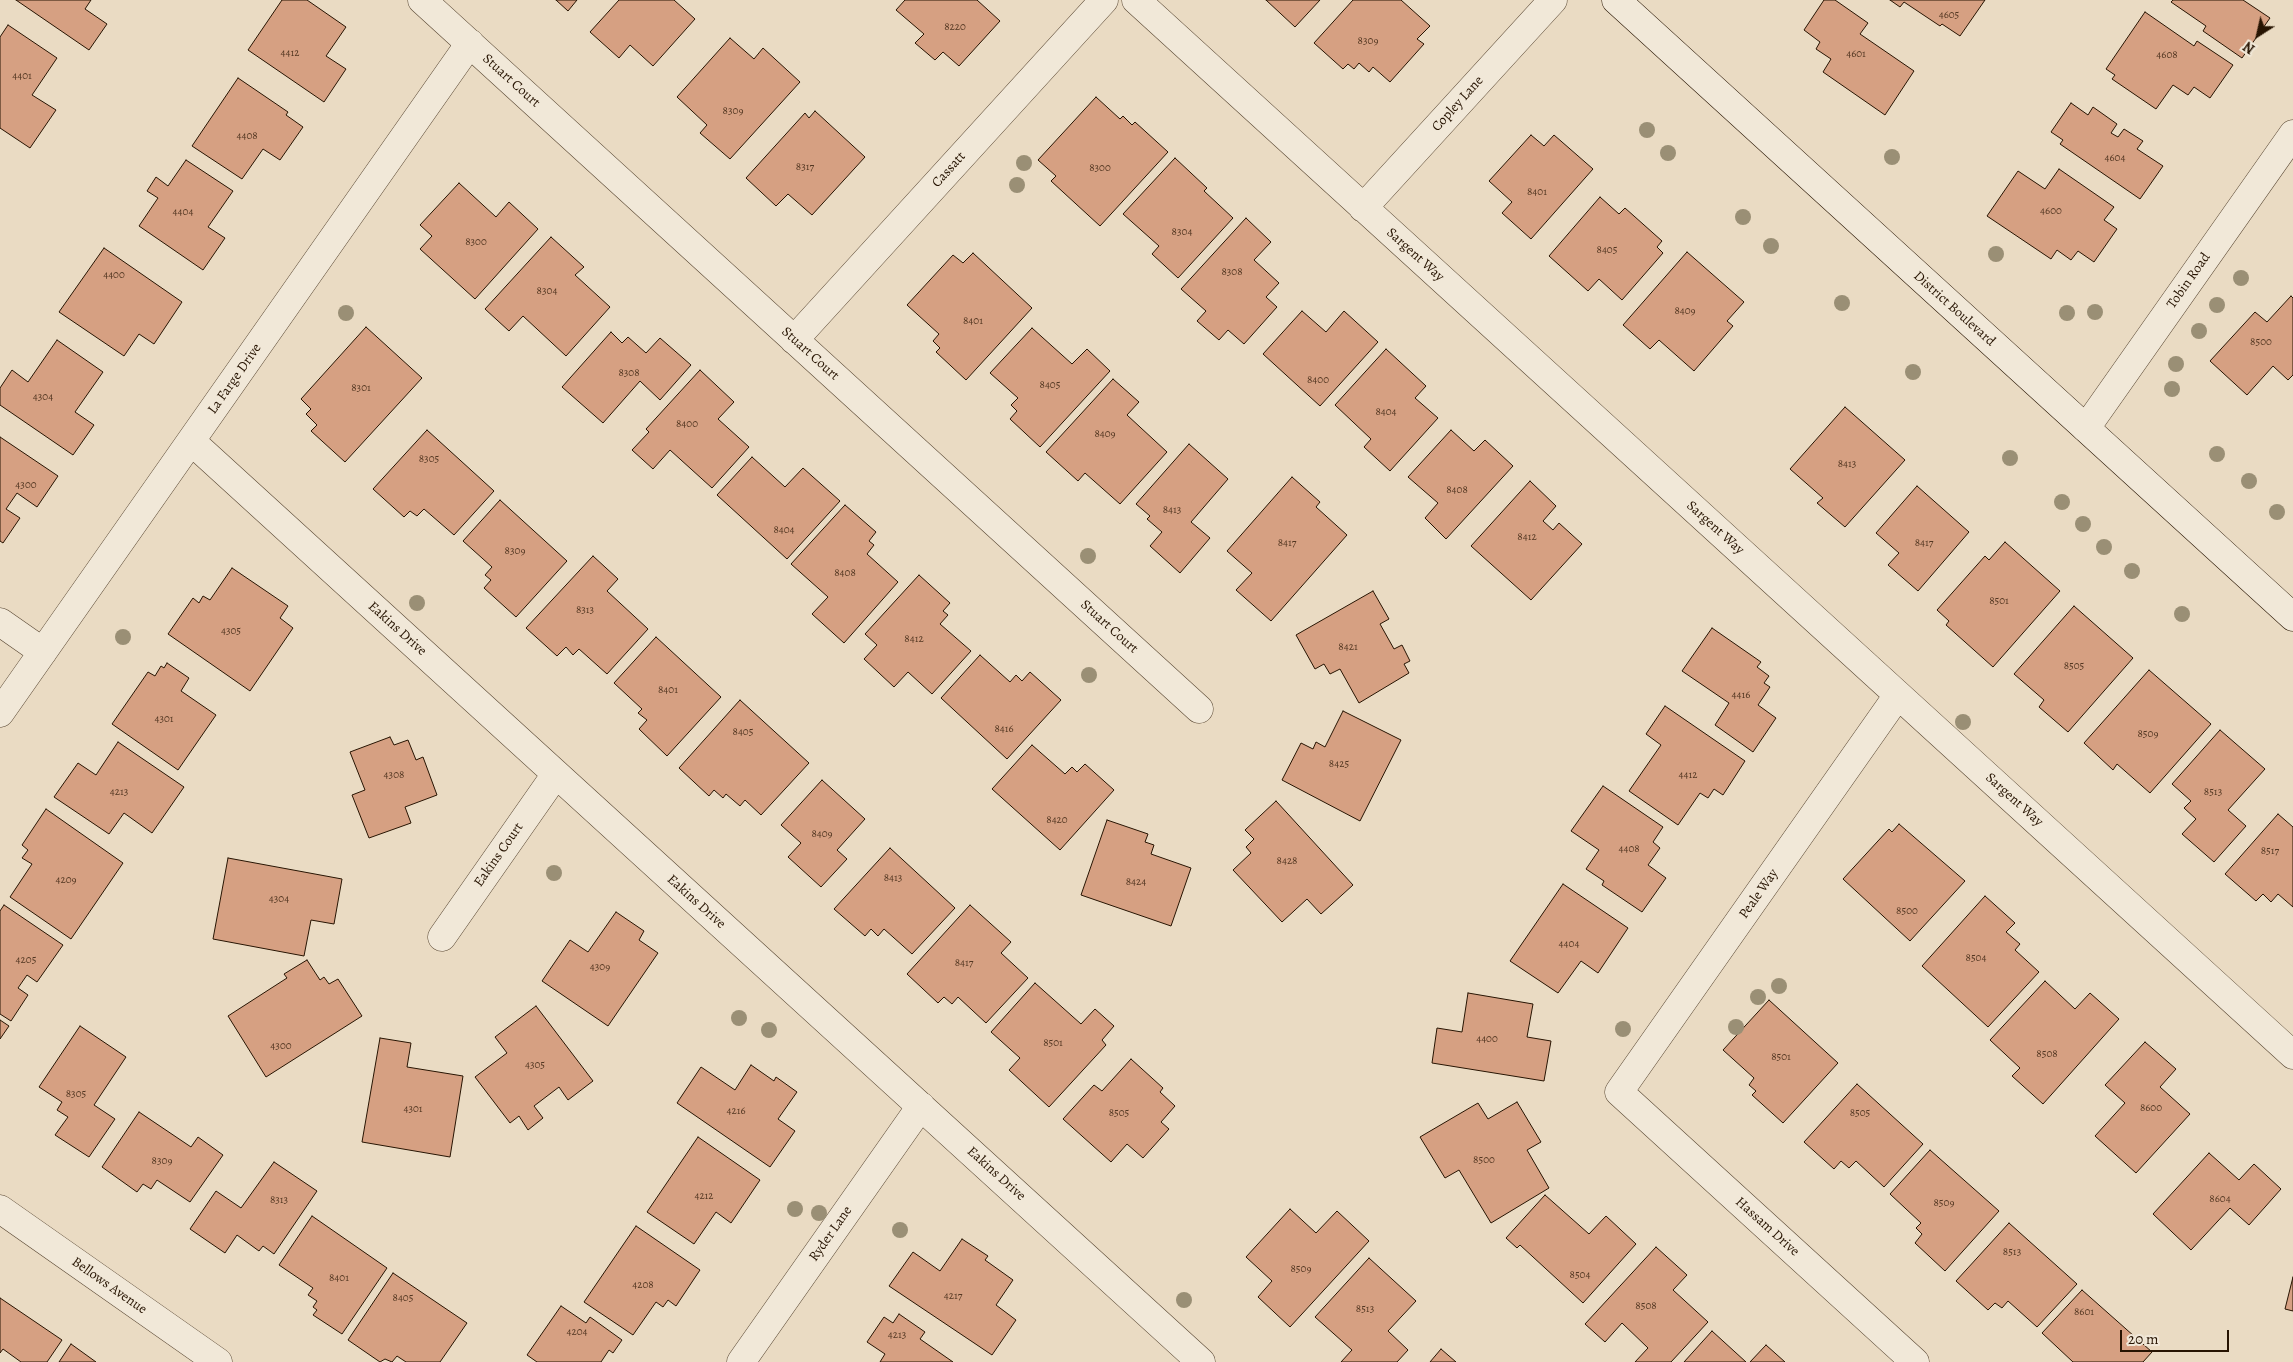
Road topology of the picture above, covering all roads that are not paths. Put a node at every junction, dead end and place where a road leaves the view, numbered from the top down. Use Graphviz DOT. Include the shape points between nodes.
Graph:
graph roads {
  1 [pos="422,0"];
  2 [pos="1104,0"];
  3 [pos="1136,0"];
  4 [pos="1553,0"];
  5 [pos="1616,0"];
  6 [pos="470,44"];
  7 [pos="2293,134"];
  8 [pos="2284,167"];
  9 [pos="1363,208"];
  10 [pos="794,340"];
  11 [pos="2086,428"];
  12 [pos="191,441"];
  13 [pos="2293,617"];
  14 [pos="0,622"];
  15 [pos="43,652"];
  16 [pos="1898,695"];
  17 [pos="1199,709"];
  18 [pos="0,713"];
  19 [pos="556,774"];
  20 [pos="442,937"];
  21 [pos="2293,1055"];
  22 [pos="1619,1092"];
  23 [pos="920,1106"];
  24 [pos="0,1209"];
  25 [pos="218,1362"];
  26 [pos="741,1362"];
  27 [pos="1201,1362"];
  28 [pos="1915,1362"];
  1 -- 6 [label="street, Stuart Court"];
  2 -- 10 [label="street, Cassatt"];
  3 -- 9 [label="street, Sargent Way"];
  4 -- 9 [label="street, Copley Lane"];
  5 -- 11 [label="street, District Boulevard"];
  6 -- 10 [label="street, Stuart Court"];
  6 -- 12 [label="street, La Farge Drive"];
  7 -- 8 [label="street, Tobin Road"];
  8 -- 11 [label="street, Tobin Road"];
  9 -- 16 [label="street, Sargent Way"];
  10 -- 17 [label="street, Stuart Court"];
  11 -- 13 [label="street, District Boulevard"];
  12 -- 15 [label="street, La Farge Drive"];
  12 -- 19 [label="street, Eakins Drive"];
  14 -- 15 [label="street"];
  15 -- 18 [label="street, La Farge Drive"];
  16 -- 21 [label="street, Sargent Way"];
  16 -- 22 [label="street, Peale Way"];
  19 -- 20 [label="street, Eakins Court"];
  19 -- 23 [label="street, Eakins Drive"];
  22 -- 28 [label="street, Hassam Drive"];
  23 -- 26 [label="street, Ryder Lane"];
  23 -- 27 [label="street, Eakins Drive"];
  24 -- 25 [label="street, Bellows Avenue"];
}
